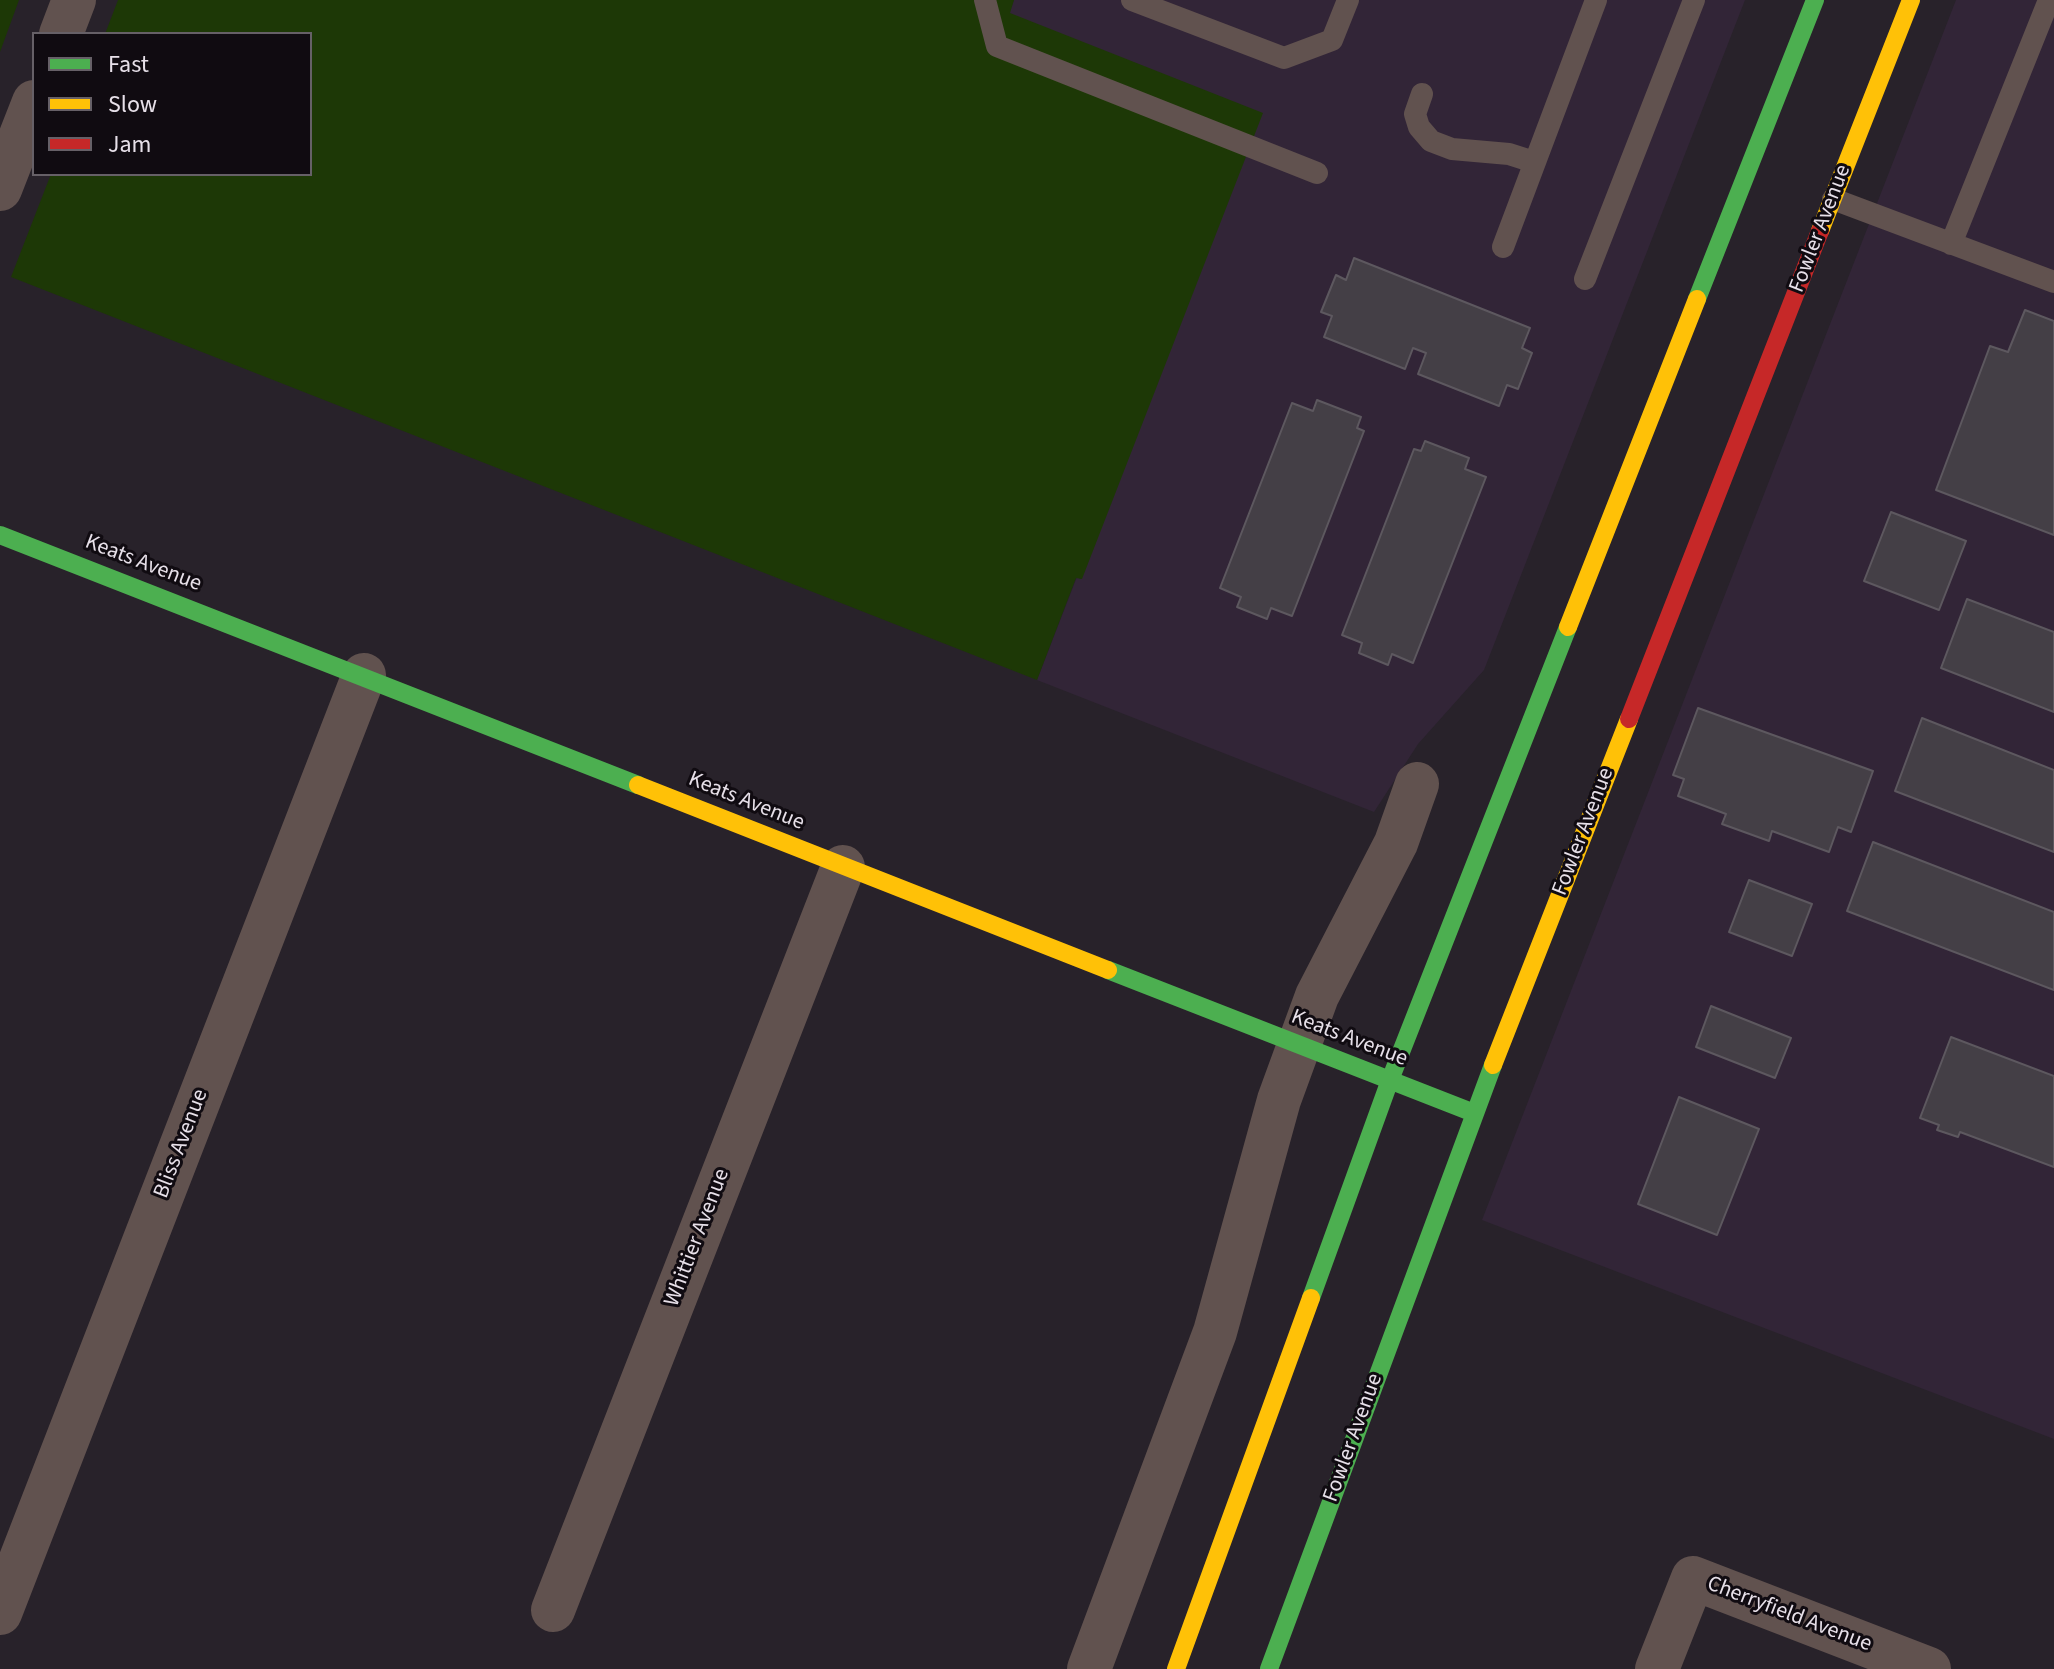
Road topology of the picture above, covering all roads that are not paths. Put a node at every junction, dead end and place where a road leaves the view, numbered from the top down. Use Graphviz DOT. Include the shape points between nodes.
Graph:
graph roads {
  1 [pos="74,0"];
  2 [pos="985,0"];
  3 [pos="1132,0"];
  4 [pos="1348,0"];
  5 [pos="1596,0"];
  6 [pos="1694,0"];
  7 [pos="1815,0"];
  8 [pos="1911,0"];
  9 [pos="2049,0"];
  10 [pos="62,32"];
  11 [pos="1422,94"];
  12 [pos="32,107"];
  13 [pos="1534,162"];
  14 [pos="1317,173"];
  15 [pos="0,189"];
  16 [pos="1833,199"];
  17 [pos="1951,244"];
  18 [pos="1503,247"];
  19 [pos="1585,279"];
  20 [pos="2054,282"];
  21 [pos="0,535"];
  22 [pos="364,675"];
  23 [pos="1417,784"];
  24 [pos="843,867"];
  25 [pos="1299,1046"];
  26 [pos="1390,1080"];
  27 [pos="1474,1113"];
  28 [pos="553,1610"];
  29 [pos="0,1613"];
  30 [pos="1089,1669"];
  31 [pos="1176,1669"];
  32 [pos="1269,1669"];
  33 [pos="1657,1669"];
  34 [pos="1929,1669"];
  1 -- 10 [label="street"];
  2 -- 14 [label="lane" via="997,46"];
  3 -- 4 [label="lane" via="1284,58 1332,40"];
  5 -- 13 [label="lane"];
  6 -- 19 [label="lane"];
  7 -- 26 [label="main road"];
  8 -- 16 [label="main road, Fowler Avenue"];
  9 -- 17 [label="lane"];
  11 -- 13 [label="lane" via="1415,114 1431,141"];
  12 -- 15 [label="street"];
  13 -- 18 [label="lane"];
  16 -- 17 [label="lane"];
  16 -- 27 [label="main road, Fowler Avenue"];
  17 -- 20 [label="lane"];
  21 -- 22 [label="main road, Keats Avenue"];
  22 -- 24 [label="main road, Keats Avenue"];
  22 -- 29 [label="street, Bliss Avenue"];
  23 -- 25 [label="street" via="1396,843 1317,996"];
  24 -- 25 [label="main road, Keats Avenue"];
  24 -- 28 [label="street, Whittier Avenue"];
  25 -- 26 [label="main road, Keats Avenue"];
  25 -- 30 [label="street" via="1215,1332"];
  26 -- 27 [label="main road, Keats Avenue"];
  26 -- 31 [label="main road"];
  27 -- 32 [label="main road, Fowler Avenue"];
  33 -- 34 [label="street, Cherryfield Avenue" via="1693,1578"];
}
